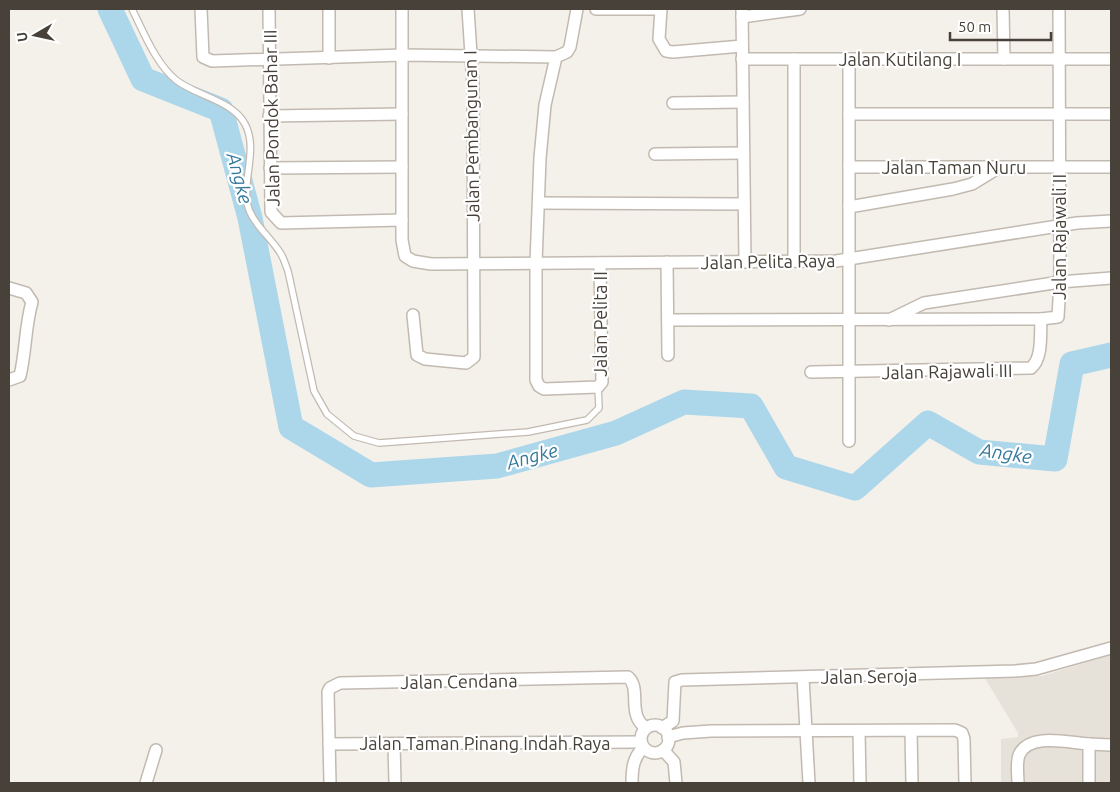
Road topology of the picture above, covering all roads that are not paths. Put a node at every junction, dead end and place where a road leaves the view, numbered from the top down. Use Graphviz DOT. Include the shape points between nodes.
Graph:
graph roads {
  1 [pos="132,9"];
  2 [pos="201,9"];
  3 [pos="269,9"];
  4 [pos="329,9"];
  5 [pos="402,9"];
  6 [pos="468,9"];
  7 [pos="577,9"];
  8 [pos="596,9"];
  9 [pos="661,9"];
  10 [pos="800,9"];
  11 [pos="1003,9"];
  12 [pos="1059,9"];
  13 [pos="742,13"];
  14 [pos="742,46"];
  15 [pos="402,55"];
  16 [pos="471,55"];
  17 [pos="556,57"];
  18 [pos="329,58"];
  19 [pos="742,59"];
  20 [pos="794,59"];
  21 [pos="849,59"];
  22 [pos="1004,59"];
  23 [pos="1059,59"];
  24 [pos="1111,59"];
  25 [pos="269,60"];
  26 [pos="742,102"];
  27 [pos="673,103"];
  28 [pos="402,114"];
  29 [pos="849,114"];
  30 [pos="1059,114"];
  31 [pos="1111,114"];
  32 [pos="269,116"];
  33 [pos="743,153"];
  34 [pos="655,154"];
  35 [pos="402,167"];
  36 [pos="849,167"];
  37 [pos="950,167"];
  38 [pos="999,167"];
  39 [pos="1060,167"];
  40 [pos="1111,167"];
  41 [pos="270,168"];
  42 [pos="953,189"];
  43 [pos="539,203"];
  44 [pos="744,204"];
  45 [pos="849,207"];
  46 [pos="402,220"];
  47 [pos="1111,221"];
  48 [pos="1060,226"];
  49 [pos="850,259"];
  50 [pos="794,261"];
  51 [pos="600,262"];
  52 [pos="667,262"];
  53 [pos="745,262"];
  54 [pos="472,263"];
  55 [pos="536,263"];
  56 [pos="1111,278"];
  57 [pos="1060,282"];
  58 [pos="9,288"];
  59 [pos="413,315"];
  60 [pos="1041,319"];
  61 [pos="668,320"];
  62 [pos="849,320"];
  63 [pos="887,320"];
  64 [pos="668,355"];
  65 [pos="811,372"];
  66 [pos="849,372"];
  67 [pos="9,380"];
  68 [pos="598,387"];
  69 [pos="849,441"];
  70 [pos="1111,648"];
  71 [pos="803,678"];
  72 [pos="646,728"];
  73 [pos="859,731"];
  74 [pos="912,731"];
  75 [pos="665,732"];
  76 [pos="806,732"];
  77 [pos="329,744"];
  78 [pos="394,744"];
  79 [pos="1089,744"];
  80 [pos="1111,744"];
  81 [pos="642,745"];
  82 [pos="156,750"];
  83 [pos="663,750"];
  84 [pos="146,783"];
  85 [pos="330,783"];
  86 [pos="395,783"];
  87 [pos="632,783"];
  88 [pos="676,783"];
  89 [pos="809,783"];
  90 [pos="860,783"];
  91 [pos="912,783"];
  92 [pos="965,783"];
  93 [pos="1018,783"];
  94 [pos="1089,783"];
  1 -- 68 [label="lane" via="154,52 175,80 235,112 245,125 250,146 248,205 252,216 281,254 288,271 314,391 339,426 354,436 379,443 528,432 587,420 600,408"];
  2 -- 25 [label="street" via="201,48 207,61"];
  3 -- 25 [label="street, Jalan Pondok Bahar III"];
  4 -- 18 [label="street"];
  5 -- 15 [label="street"];
  6 -- 16 [label="street, Jalan Pembangunan I"];
  7 -- 17 [label="street" via="570,47"];
  8 -- 9 [label="street"];
  9 -- 14 [label="street" via="658,39 666,51"];
  10 -- 13 [label="street"];
  11 -- 22 [label="street"];
  12 -- 23 [label="street, Jalan Rajawali II"];
  13 -- 14 [label="street"];
  14 -- 19 [label="street"];
  15 -- 16 [label="street"];
  15 -- 18 [label="street"];
  15 -- 28 [label="street"];
  16 -- 17 [label="street"];
  16 -- 54 [label="street, Jalan Pembangunan I"];
  17 -- 43 [label="street" via="545,105"];
  18 -- 25 [label="street"];
  19 -- 20 [label="street, Jalan Kutilang I"];
  19 -- 26 [label="street"];
  20 -- 21 [label="street, Jalan Kutilang I"];
  20 -- 50 [label="street"];
  21 -- 22 [label="street, Jalan Kutilang I"];
  21 -- 29 [label="street"];
  22 -- 23 [label="street, Jalan Kutilang I"];
  23 -- 24 [label="street, Jalan Kutilang I"];
  23 -- 30 [label="street, Jalan Rajawali II"];
  25 -- 32 [label="street, Jalan Pondok Bahar III"];
  26 -- 27 [label="street"];
  26 -- 33 [label="street"];
  28 -- 32 [label="street"];
  28 -- 35 [label="street"];
  29 -- 30 [label="street"];
  29 -- 36 [label="street"];
  30 -- 31 [label="street"];
  30 -- 39 [label="street, Jalan Rajawali II"];
  32 -- 41 [label="street, Jalan Pondok Bahar III"];
  33 -- 34 [label="street"];
  33 -- 44 [label="street"];
  35 -- 41 [label="street"];
  35 -- 46 [label="street"];
  36 -- 37 [label="street, Jalan Taman Nuru"];
  36 -- 45 [label="street"];
  37 -- 38 [label="street, Jalan Taman Nuru"];
  37 -- 42 [label="street"];
  38 -- 39 [label="street, Jalan Taman Nuru"];
  38 -- 42 [label="street" via="972,184"];
  39 -- 40 [label="street, Jalan Taman Nuru"];
  39 -- 48 [label="street, Jalan Rajawali II"];
  41 -- 46 [label="street, Jalan Pondok Bahar III" via="271,212 280,223"];
  42 -- 45 [label="street"];
  43 -- 44 [label="street"];
  43 -- 55 [label="street"];
  44 -- 53 [label="street"];
  45 -- 49 [label="street"];
  46 -- 54 [label="street, Jalan Pelita Raya" via="405,256 422,263"];
  47 -- 48 [label="street, Jalan Pelita Raya"];
  48 -- 49 [label="street, Jalan Pelita Raya"];
  48 -- 57 [label="street, Jalan Rajawali II"];
  49 -- 50 [label="street, Jalan Pelita Raya"];
  49 -- 62 [label="street"];
  50 -- 53 [label="street, Jalan Pelita Raya"];
  51 -- 52 [label="street, Jalan Pelita Raya"];
  51 -- 55 [label="street, Jalan Pelita Raya"];
  51 -- 68 [label="street, Jalan Pelita II" via="602,382"];
  52 -- 53 [label="street, Jalan Pelita Raya"];
  52 -- 61 [label="street"];
  54 -- 55 [label="street, Jalan Pelita Raya"];
  54 -- 59 [label="street, Jalan Pembangunan I" via="474,357 471,361 417,356"];
  55 -- 68 [label="street, Jalan Pelita II" via="536,380 544,389"];
  56 -- 57 [label="street"];
  57 -- 60 [label="street, Jalan Rajawali II" via="1058,317"];
  57 -- 63 [label="street" via="924,303"];
  58 -- 67 [label="street" via="26,293 32,302 26,323 20,376"];
  60 -- 63 [label="street, Jalan Rajawali II"];
  60 -- 66 [label="street, Jalan Rajawali III" via="1038,357 1031,368"];
  61 -- 62 [label="street, Jalan Rajawali II"];
  61 -- 64 [label="street"];
  62 -- 63 [label="street, Jalan Rajawali II"];
  62 -- 66 [label="street"];
  65 -- 66 [label="street, Jalan Rajawali III"];
  66 -- 69 [label="street"];
  70 -- 71 [label="street, Jalan Seroja" via="1026,670"];
  71 -- 75 [label="street, Jalan Seroja" via="675,682 673,721"];
  71 -- 76 [label="street"];
  72 -- 75 [label="street" via="657,726"];
  72 -- 77 [label="street, Jalan Cendana" via="636,717 632,683 628,678 340,683 328,692"];
  72 -- 81 [label="street" via="642,734"];
  73 -- 74 [label="street"];
  73 -- 76 [label="street"];
  73 -- 90 [label="street"];
  74 -- 91 [label="street"];
  74 -- 92 [label="street" via="955,730 962,733"];
  75 -- 76 [label="street"];
  75 -- 83 [label="street" via="668,742"];
  76 -- 89 [label="street"];
  77 -- 78 [label="street, Jalan Taman Pinang Indah Raya"];
  77 -- 85 [label="street, Jalan Cendana"];
  78 -- 81 [label="street, Jalan Taman Pinang Indah Raya"];
  78 -- 86 [label="street"];
  79 -- 80 [label="street"];
  79 -- 93 [label="street" via="1037,741 1025,746 1018,757"];
  79 -- 94 [label="street"];
  81 -- 83 [label="street" via="653,753"];
  81 -- 87 [label="street" via="634,763"];
  82 -- 84 [label="street"];
  83 -- 88 [label="street" via="674,762"];
}
